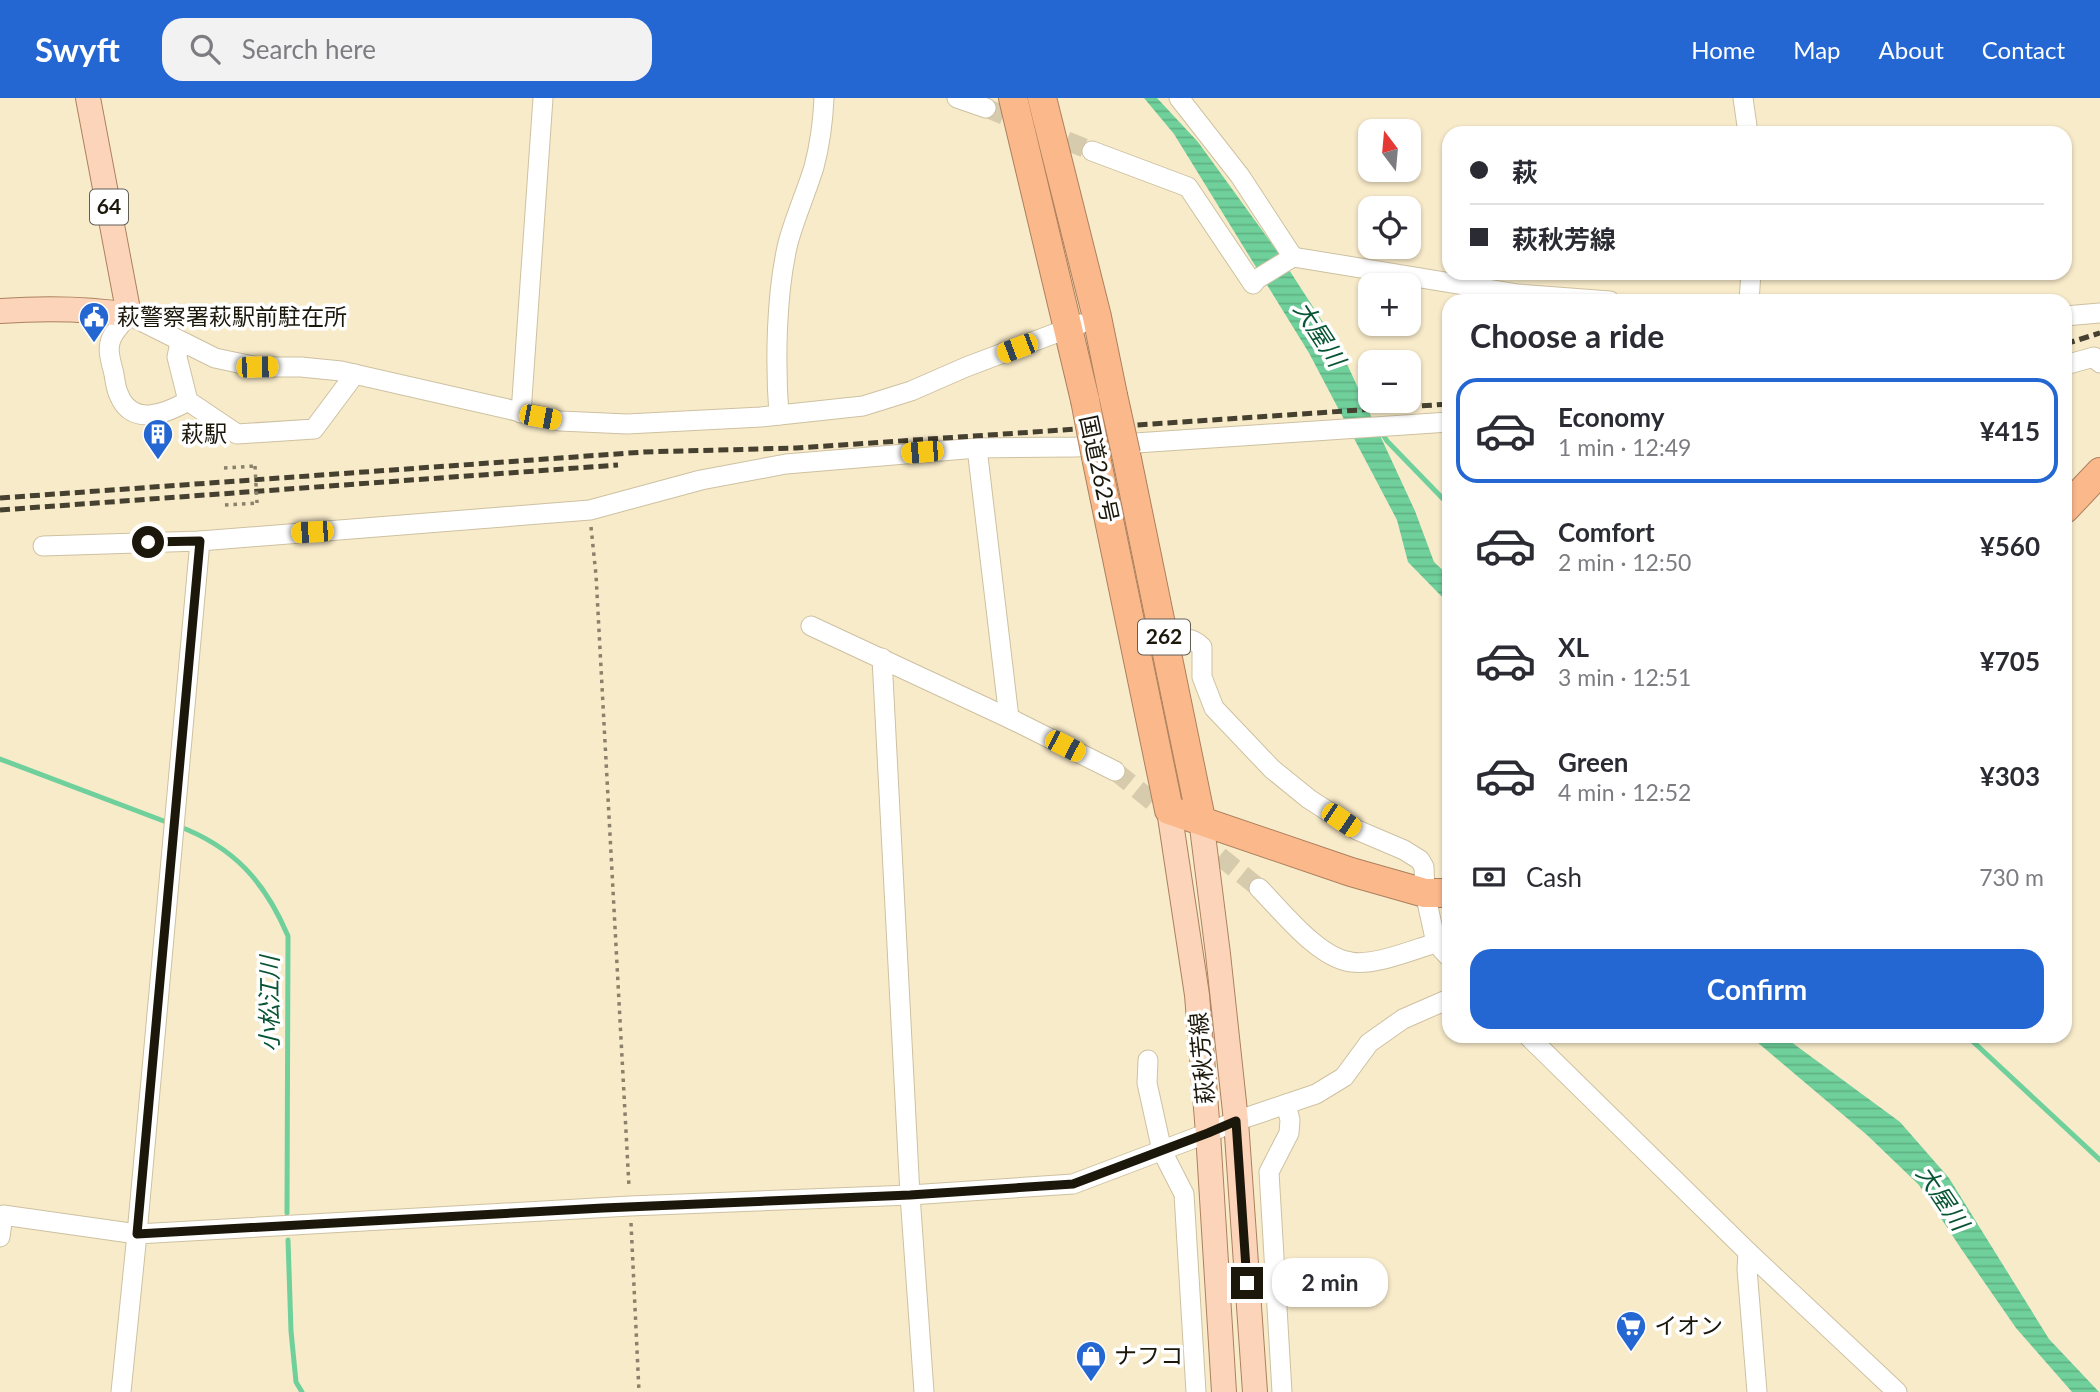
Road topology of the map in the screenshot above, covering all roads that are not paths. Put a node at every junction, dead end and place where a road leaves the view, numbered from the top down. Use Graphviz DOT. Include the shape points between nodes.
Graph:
graph roads {
  1 [pos="88,98"];
  2 [pos="543,98"];
  3 [pos="824,98"];
  4 [pos="957,98"];
  5 [pos="1013,98"];
  6 [pos="1042,98"];
  7 [pos="1179,98"];
  8 [pos="1743,98"];
  9 [pos="986,108"];
  10 [pos="1747,126"];
  11 [pos="1093,151"];
  12 [pos="1290,258"];
  13 [pos="1518,294"];
  14 [pos="0,311"];
  15 [pos="2100,313"];
  16 [pos="129,315"];
  17 [pos="2072,315"];
  18 [pos="1097,317"];
  19 [pos="1069,328"];
  20 [pos="180,342"];
  21 [pos="2072,363"];
  22 [pos="2100,363"];
  23 [pos="355,374"];
  24 [pos="188,401"];
  25 [pos="521,413"];
  26 [pos="779,415"];
  27 [pos="1442,423"];
  28 [pos="977,448"];
  29 [pos="2100,472"];
  30 [pos="2072,502"];
  31 [pos="200,541"];
  32 [pos="43,546"];
  33 [pos="811,626"];
  34 [pos="1165,641"];
  35 [pos="882,659"];
  36 [pos="1015,721"];
  37 [pos="1115,771"];
  38 [pos="1169,810"];
  39 [pos="1201,819"];
  40 [pos="1259,888"];
  41 [pos="1437,893"];
  42 [pos="1442,950"];
  43 [pos="1442,1004"];
  44 [pos="1535,1043"];
  45 [pos="1148,1060"];
  46 [pos="1286,1104"];
  47 [pos="1236,1121"];
  48 [pos="1208,1133"];
  49 [pos="1162,1151"];
  50 [pos="910,1195"];
  51 [pos="137,1234"];
  52 [pos="0,1237"];
  53 [pos="1748,1252"];
  54 [pos="121,1392"];
  55 [pos="924,1392"];
  56 [pos="1196,1392"];
  57 [pos="1224,1392"];
  58 [pos="1255,1392"];
  59 [pos="1282,1392"];
  60 [pos="1757,1392"];
  61 [pos="1897,1392"];
  1 -- 16 [label="main road, 64"];
  2 -- 25 [label="street"];
  3 -- 26 [label="street" via="814,165 788,243 781,286 776,379"];
  4 -- 9 [label="street"];
  5 -- 19 [label="highway, 国道262号 / 262"];
  6 -- 18 [label="highway, 国道262号 / 262"];
  7 -- 12 [label="street" via="1240,176"];
  8 -- 10 [label="street"];
  11 -- 12 [label="street" via="1188,187 1253,284"];
  12 -- 13 [label="street"];
  14 -- 16 [label="main road" via="83,309"];
  15 -- 17 [label="street"];
  16 -- 20 [label="street"];
  16 -- 24 [label="street" via="112,336 109,351 119,395 127,408 138,416 154,415"];
  18 -- 19 [label="street"];
  18 -- 34 [label="highway, 国道262号 / 262, bridge"];
  19 -- 26 [label="street" via="863,406"];
  19 -- 38 [label="highway, 国道262号 / 262, bridge"];
  20 -- 23 [label="street" via="215,358 257,367"];
  20 -- 24 [label="street" via="177,356"];
  21 -- 22 [label="street" via="2094,358"];
  23 -- 24 [label="street" via="314,429 237,434"];
  23 -- 25 [label="street"];
  25 -- 26 [label="street" via="560,421 627,424"];
  27 -- 28 [label="street" via="1076,447"];
  28 -- 31 [label="street" via="786,464 701,480 590,510"];
  28 -- 36 [label="street" via="1009,718"];
  29 -- 30 [label="highway"];
  31 -- 32 [label="street"];
  31 -- 51 [label="street"];
  33 -- 35 [label="street"];
  34 -- 39 [label="highway, 国道262号 / 262"];
  34 -- 41 [label="street" via="1187,638 1202,648 1202,677 1214,708 1272,769 1357,830 1420,860"];
  35 -- 36 [label="street"];
  35 -- 50 [label="street"];
  36 -- 37 [label="street"];
  38 -- 39 [label="highway"];
  38 -- 48 [label="main road, 萩秋芳線" via="1196,995"];
  39 -- 41 [label="highway" via="1338,868"];
  39 -- 47 [label="main road, 萩秋芳線"];
  40 -- 42 [label="street" via="1318,948 1334,958 1352,963"];
  41 -- 42 [label="street"];
  43 -- 46 [label="street" via="1403,1019 1369,1043 1344,1077 1317,1094"];
  44 -- 53 [label="street"];
  45 -- 49 [label="street" via="1147,1083"];
  46 -- 47 [label="street"];
  46 -- 59 [label="street" via="1289,1133 1269,1172"];
  47 -- 48 [label="street"];
  47 -- 58 [label="main road, 萩秋芳線"];
  48 -- 49 [label="street"];
  48 -- 57 [label="main road, 萩秋芳線"];
  49 -- 50 [label="street" via="1073,1184"];
  49 -- 56 [label="street" via="1184,1194"];
  50 -- 51 [label="street"];
  50 -- 55 [label="street"];
  51 -- 52 [label="street" via="3,1215"];
  51 -- 54 [label="street"];
  53 -- 60 [label="street"];
  53 -- 61 [label="street"];
}
